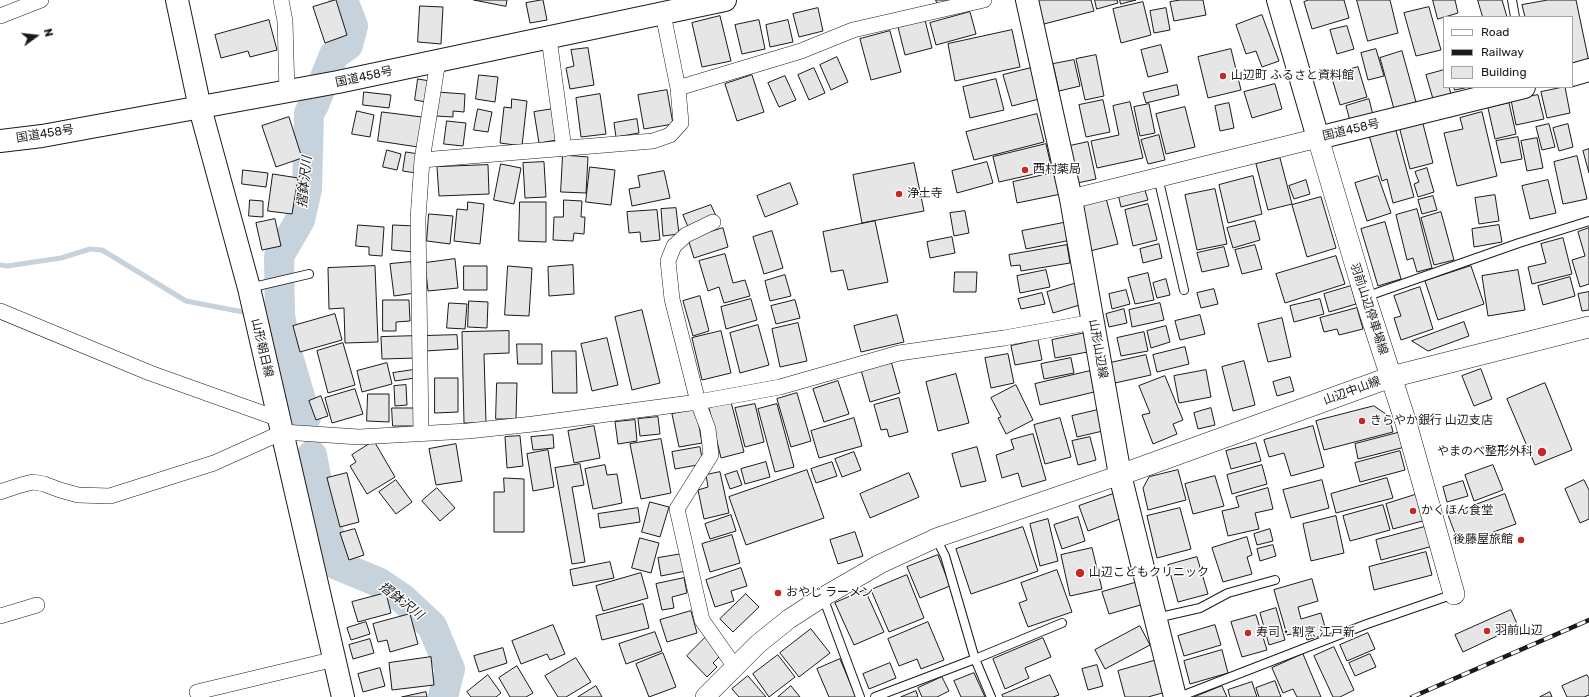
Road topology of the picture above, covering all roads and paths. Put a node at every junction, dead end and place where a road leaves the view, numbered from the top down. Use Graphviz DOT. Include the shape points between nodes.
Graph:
graph roads {
  1 [pos="41,0"];
  2 [pos="177,0"];
  3 [pos="281,0"];
  4 [pos="725,0"];
  5 [pos="984,0"];
  6 [pos="1027,0"];
  7 [pos="1278,0"];
  8 [pos="1512,0"];
  9 [pos="663,14"];
  10 [pos="0,16"];
  11 [pos="1515,16"];
  12 [pos="549,38"];
  13 [pos="438,61"];
  14 [pos="1589,70"];
  15 [pos="1573,75"];
  16 [pos="678,88"];
  17 [pos="1520,88"];
  18 [pos="296,90"];
  19 [pos="200,108"];
  20 [pos="1318,138"];
  21 [pos="0,141"];
  22 [pos="564,149"];
  23 [pos="422,160"];
  24 [pos="1158,177"];
  25 [pos="1071,199"];
  26 [pos="1589,221"];
  27 [pos="713,222"];
  28 [pos="309,274"];
  29 [pos="249,288"];
  30 [pos="1184,290"];
  31 [pos="1365,297"];
  32 [pos="0,311"];
  33 [pos="1093,322"];
  34 [pos="1589,327"];
  35 [pos="1391,377"];
  36 [pos="698,402"];
  37 [pos="281,426"];
  38 [pos="421,434"];
  39 [pos="1120,475"];
  40 [pos="0,492"];
  41 [pos="936,538"];
  42 [pos="1275,580"];
  43 [pos="1454,594"];
  44 [pos="823,597"];
  45 [pos="37,605"];
  46 [pos="0,616"];
  47 [pos="1154,618"];
  48 [pos="1062,623"];
  49 [pos="334,659"];
  50 [pos="975,659"];
  51 [pos="735,667"];
  52 [pos="197,692"];
  53 [pos="343,697"];
  54 [pos="705,697"];
  55 [pos="860,697"];
  56 [pos="875,697"];
  57 [pos="991,697"];
  58 [pos="1175,697"];
  59 [pos="1179,697"];
  1 -- 10 [label="street"];
  2 -- 19 [label="main road, 山形朝日線"];
  3 -- 18 [label="street"];
  4 -- 9 [label="main road, 国道458号"];
  5 -- 16 [label="street" via="853,30 801,50"];
  6 -- 25 [label="main road, 山形山辺線"];
  7 -- 20 [label="main road, 国道458号"];
  8 -- 11 [label="lane"];
  9 -- 12 [label="main road, 国道458号"];
  9 -- 16 [label="street"];
  12 -- 13 [label="main road, 国道458号"];
  12 -- 22 [label="street"];
  13 -- 18 [label="main road, 国道458号"];
  13 -- 23 [label="street"];
  14 -- 15 [label="main road"];
  16 -- 22 [label="street" via="681,123 670,135 653,140"];
  17 -- 20 [label="main road, 国道458号"];
  18 -- 19 [label="main road, 国道458号"];
  19 -- 21 [label="main road, 国道458号"];
  19 -- 29 [label="main road, 山形朝日線"];
  20 -- 24 [label="street"];
  20 -- 31 [label="main road, 羽前山辺停車場線"];
  22 -- 23 [label="street"];
  23 -- 38 [label="street" via="418,219"];
  24 -- 25 [label="street"];
  24 -- 30 [label="lane"];
  25 -- 33 [label="main road, 山形山辺線"];
  26 -- 31 [label="lane"];
  27 -- 36 [label="street" via="686,235 674,246 668,261 672,299"];
  28 -- 29 [label="lane"];
  29 -- 37 [label="main road, 山形朝日線"];
  31 -- 35 [label="main road, 羽前山辺停車場線"];
  32 -- 37 [label="street"];
  33 -- 36 [label="street" via="899,353 780,388"];
  33 -- 39 [label="main road, 山形山辺線"];
  34 -- 35 [label="main road, 山辺中山線"];
  35 -- 39 [label="main road, 山辺中山線"];
  35 -- 43 [label="main road, 羽前山辺停車場線"];
  36 -- 38 [label="street" via="532,424"];
  36 -- 51 [label="street" via="708,429 710,456 677,508 702,620"];
  37 -- 38 [label="street" via="359,437"];
  37 -- 40 [label="street" via="214,463 110,496 78,495 33,482"];
  37 -- 49 [label="main road, 山形朝日線"];
  39 -- 41 [label="street"];
  39 -- 47 [label="main road, 山形山辺線"];
  41 -- 44 [label="street" via="880,564"];
  41 -- 50 [label="lane" via="945,556"];
  42 -- 47 [label="lane" via="1228,593 1200,608"];
  43 -- 59 [label="lane" via="1368,624"];
  44 -- 51 [label="street" via="789,619"];
  44 -- 55 [label="lane"];
  45 -- 46 [label="street"];
  47 -- 58 [label="main road, 山形山辺線"];
  48 -- 50 [label="lane"];
  49 -- 52 [label="street"];
  49 -- 53 [label="main road, 山形朝日線"];
  50 -- 56 [label="lane"];
  50 -- 57 [label="lane"];
  51 -- 54 [label="street"];
}
